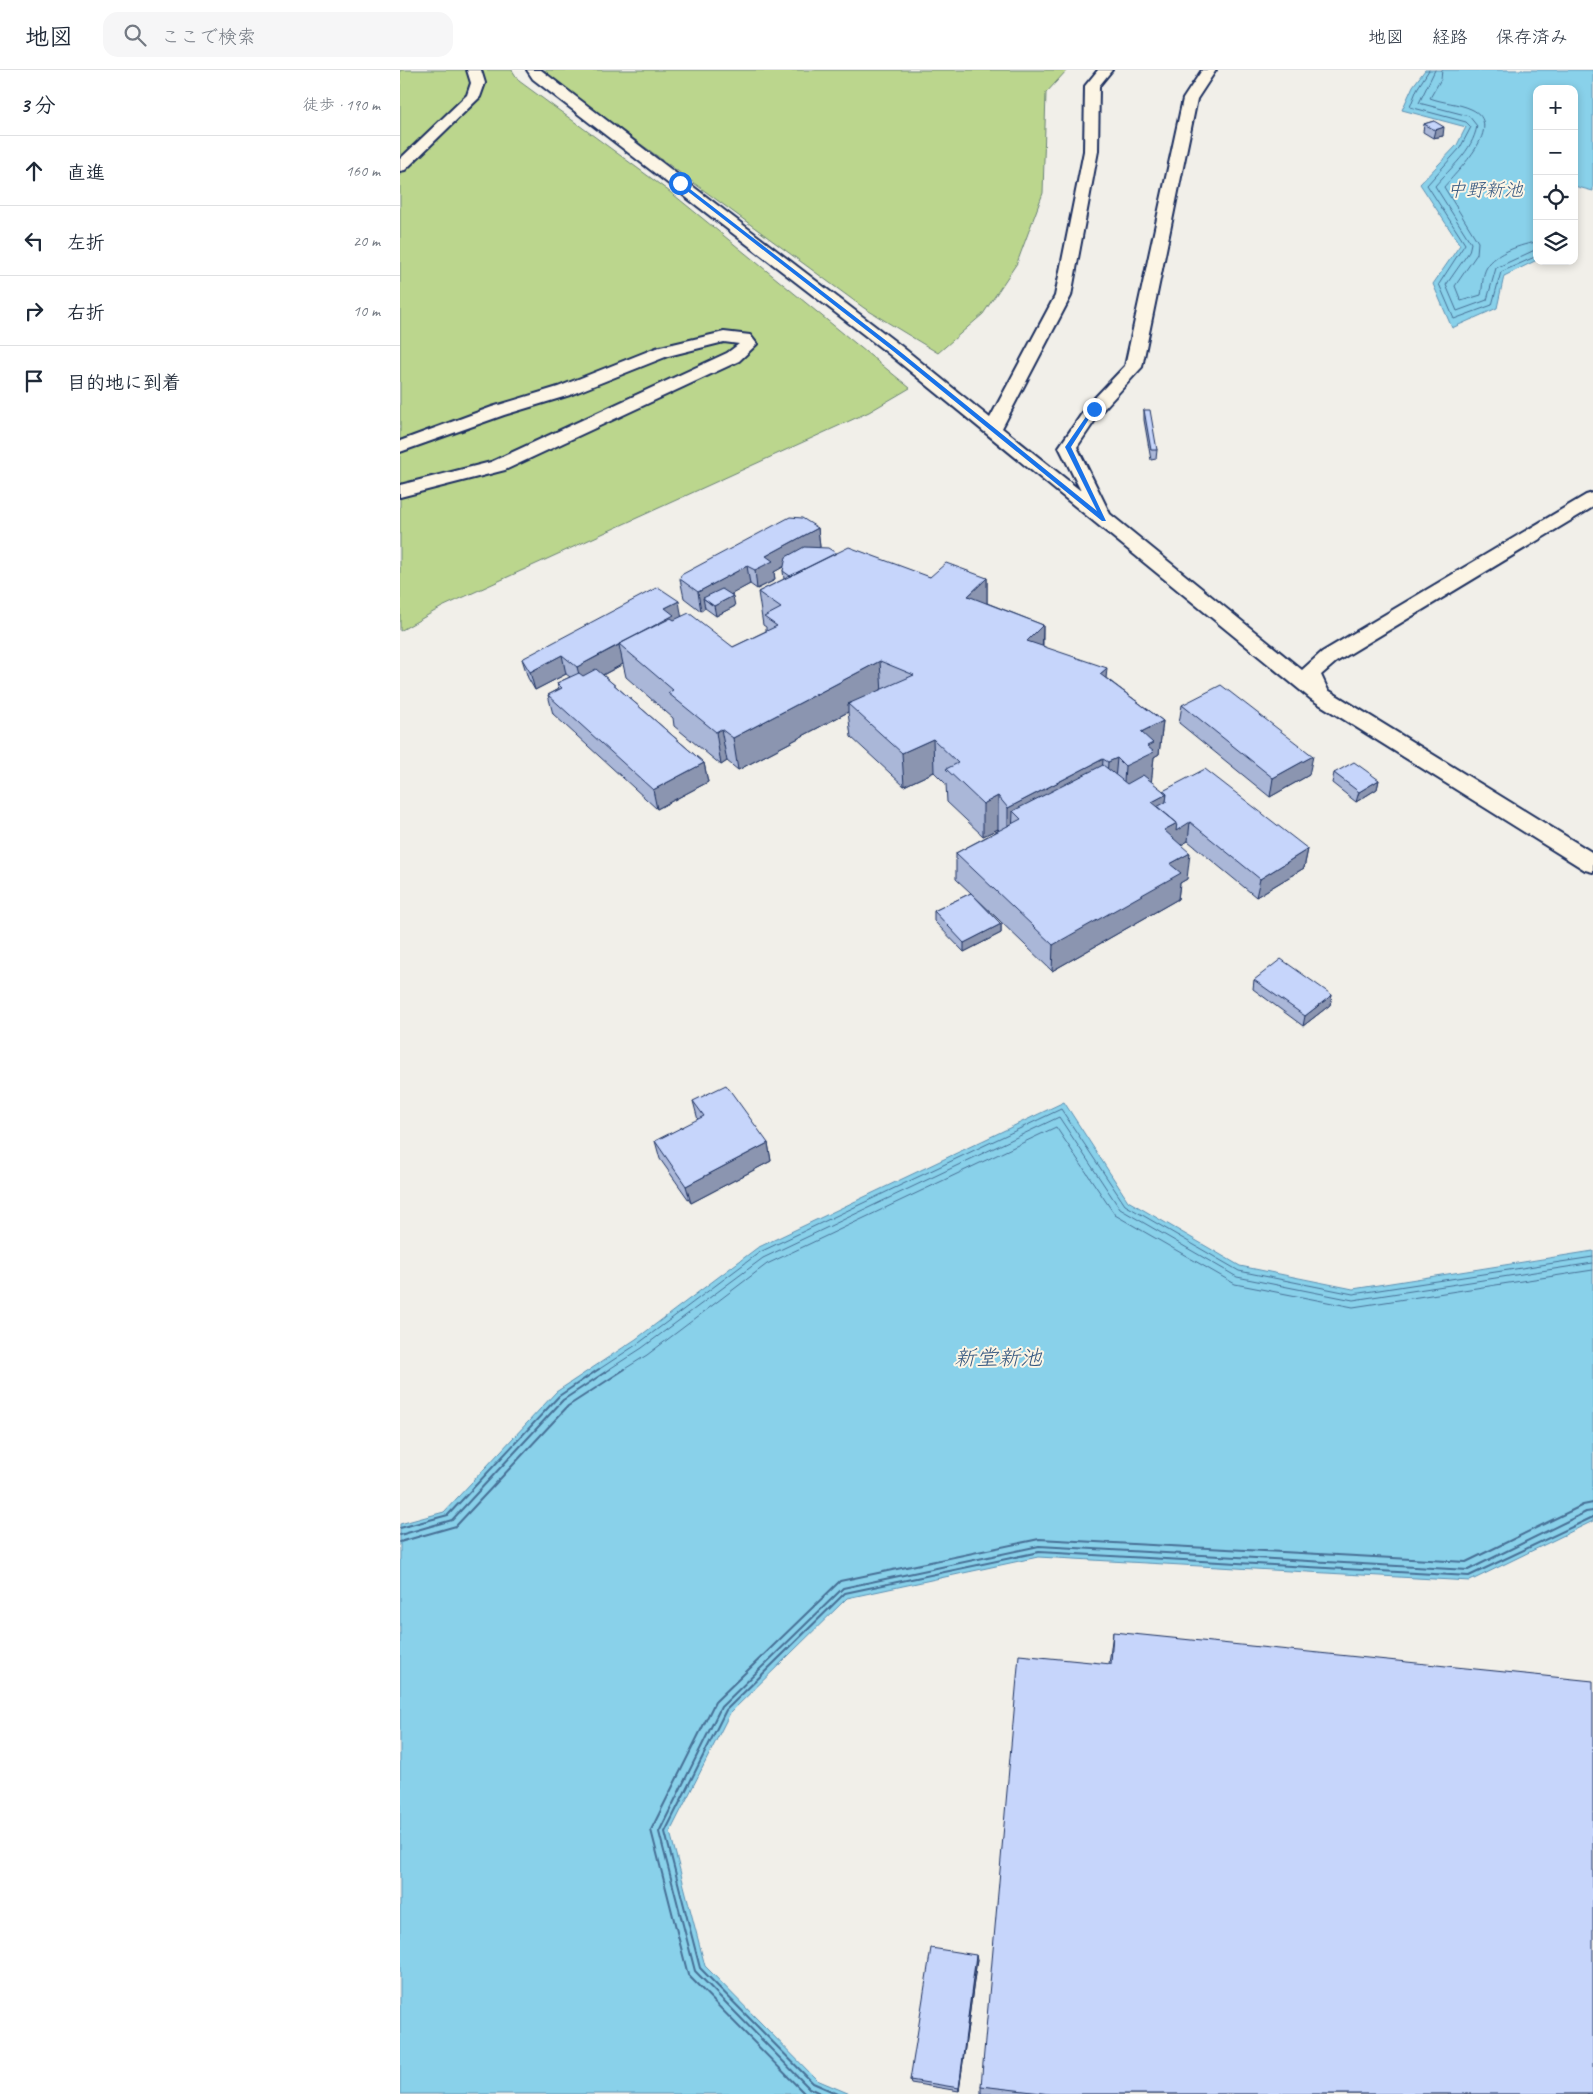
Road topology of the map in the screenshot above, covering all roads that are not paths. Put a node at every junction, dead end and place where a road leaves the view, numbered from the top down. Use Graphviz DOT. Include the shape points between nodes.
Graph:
graph roads {
  1 [pos="474,70"];
  2 [pos="534,70"];
  3 [pos="1105,70"];
  4 [pos="1208,70"];
  5 [pos="400,167"];
  6 [pos="993,429"];
  7 [pos="400,447"];
  8 [pos="400,491"];
  9 [pos="1593,499"];
  10 [pos="1104,520"];
  11 [pos="1319,694"];
  12 [pos="1593,864"];
  1 -- 5 [label="lane" via="478,83 473,97"];
  2 -- 6 [label="lane"];
  3 -- 6 [label="lane" via="1092,86 1091,151 1063,296"];
  4 -- 10 [label="lane" via="1190,99 1133,367 1094,409 1068,447"];
  6 -- 10 [label="lane"];
  7 -- 8 [label="lane" via="564,391 662,352 724,337 744,339 749,344 733,357 498,466"];
  9 -- 11 [label="lane" via="1329,657 1310,674"];
  10 -- 11 [label="lane"];
  11 -- 12 [label="lane"];
}
